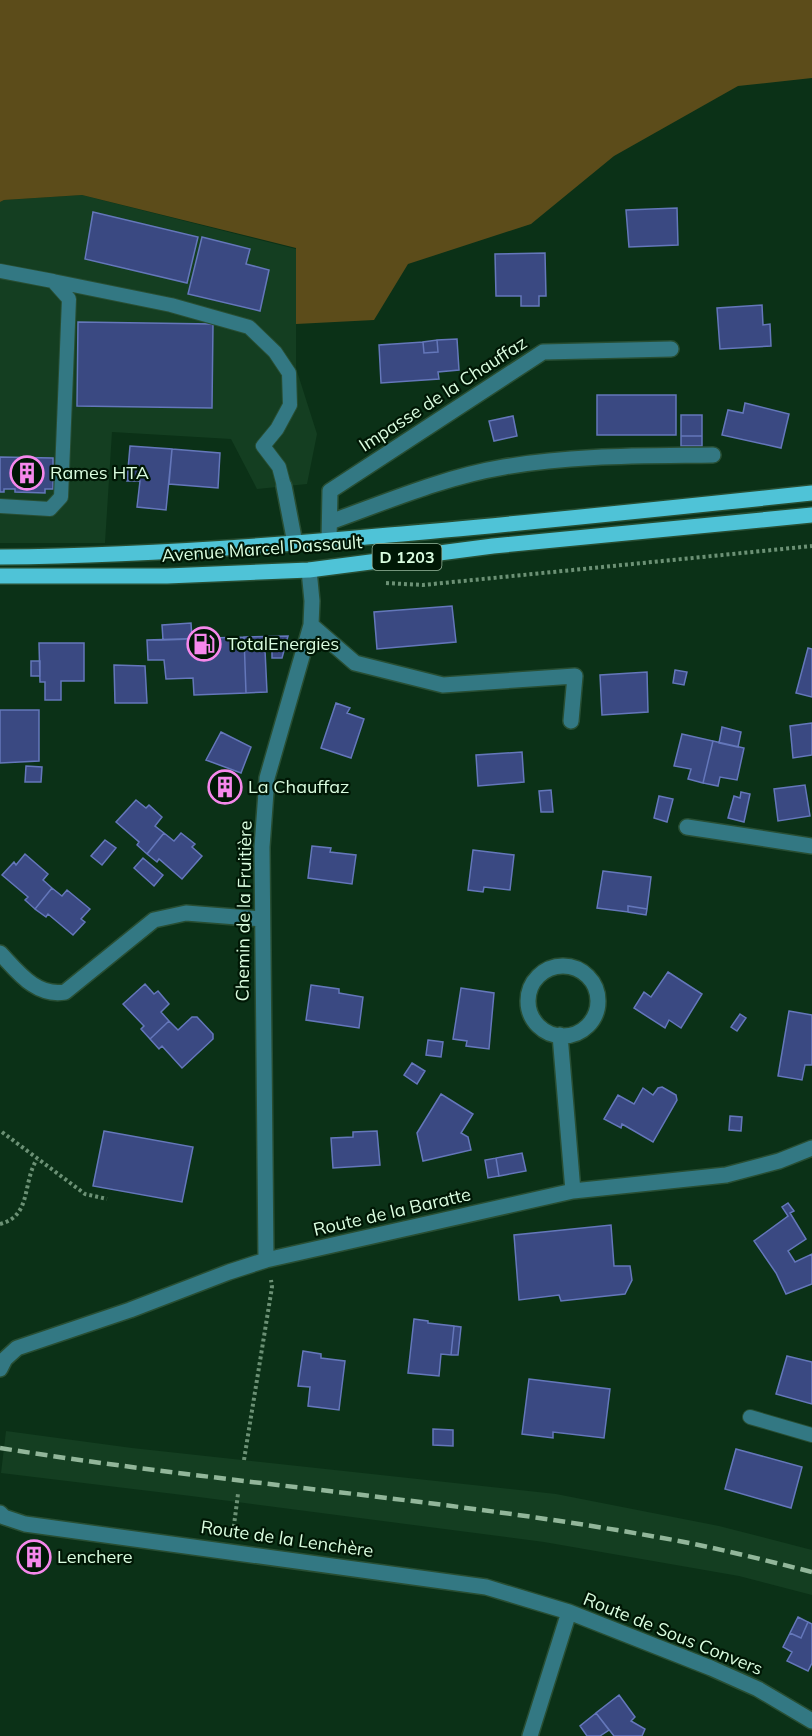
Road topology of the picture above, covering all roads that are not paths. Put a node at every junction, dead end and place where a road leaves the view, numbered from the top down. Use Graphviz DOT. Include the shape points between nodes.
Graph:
graph roads {
  1 [pos="0,271"];
  2 [pos="53,281"];
  3 [pos="671,350"];
  4 [pos="713,455"];
  5 [pos="284,486"];
  6 [pos="812,493"];
  7 [pos="0,506"];
  8 [pos="812,515"];
  9 [pos="330,522"];
  10 [pos="329,542"];
  11 [pos="295,543"];
  12 [pos="0,557"];
  13 [pos="309,570"];
  14 [pos="0,576"];
  15 [pos="311,626"];
  16 [pos="571,721"];
  17 [pos="687,826"];
  18 [pos="812,846"];
  19 [pos="261,919"];
  20 [pos="0,953"];
  21 [pos="560,1035"];
  22 [pos="812,1148"];
  23 [pos="573,1191"];
  24 [pos="266,1260"];
  25 [pos="0,1369"];
  26 [pos="750,1417"];
  27 [pos="812,1435"];
  28 [pos="0,1513"];
  29 [pos="569,1612"];
  30 [pos="812,1721"];
  31 [pos="530,1736"];
  1 -- 2 [label="lane"];
  2 -- 5 [label="lane" via="171,305 249,327 275,352 289,373 290,405 263,446 279,467"];
  2 -- 7 [label="lane" via="69,299 61,497 50,509"];
  3 -- 9 [label="street, Impasse de la Chauffaz" via="543,352 330,491"];
  4 -- 9 [label="street" via="575,457 501,467 431,486"];
  5 -- 11 [label="street"];
  6 -- 10 [label="main road, Avenue Marcel Dassault / D 1203"];
  8 -- 13 [label="main road, Avenue Marcel Dassault / D 1203" via="493,546"];
  9 -- 10 [label="street, Impasse de la Chauffaz"];
  10 -- 11 [label="main road, Avenue Marcel Dassault / D 1203"];
  11 -- 12 [label="main road, Avenue Marcel Dassault / D 1203" via="89,556"];
  13 -- 14 [label="main road, Avenue Marcel Dassault / D 1203"];
  13 -- 15 [label="street, Chemin de la Fruitière"];
  15 -- 16 [label="street" via="355,663 443,685 574,676"];
  15 -- 19 [label="street, Chemin de la Fruitière" via="267,778"];
  17 -- 18 [label="street"];
  19 -- 20 [label="street" via="186,914 154,920 65,992 55,994 26,980"];
  19 -- 24 [label="street, Chemin de la Fruitière"];
  21 -- 21 [label="street" via="583,1030 596,1011 598,999 589,977 568,966 546,970 537,977 528,997 529,1008 540,1027"];
  21 -- 23 [label="street"];
  22 -- 23 [label="street, Route de la Baratte" via="726,1175"];
  23 -- 24 [label="street, Route de la Baratte"];
  24 -- 25 [label="street, Route de la Baratte" via="17,1348"];
  26 -- 27 [label="lane"];
  28 -- 29 [label="street, Route de la Lenchère" via="25,1524 486,1587"];
  29 -- 30 [label="street, Route de Sous Convers" via="730,1676"];
  29 -- 31 [label="street, Route de Sous Convers"];
}
